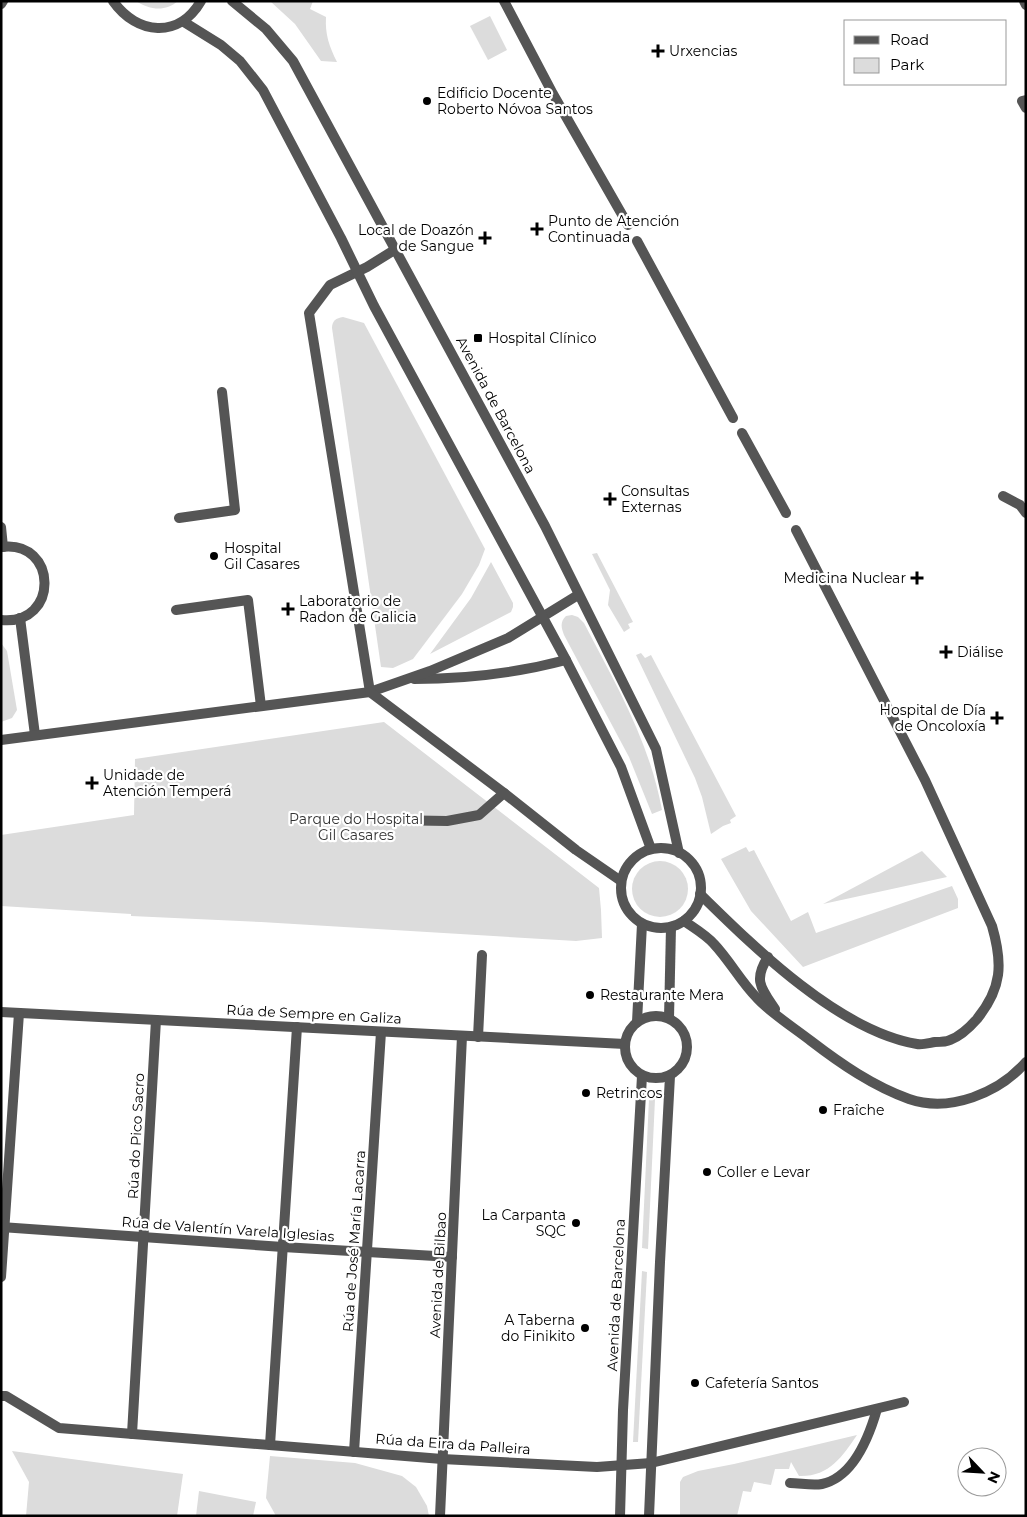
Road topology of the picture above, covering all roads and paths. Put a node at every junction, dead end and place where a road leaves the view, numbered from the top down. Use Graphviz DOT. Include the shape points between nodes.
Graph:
graph roads {
  1 [pos="114,1"];
  2 [pos="201,1"];
  3 [pos="232,1"];
  4 [pos="504,1"];
  5 [pos="1024,1"];
  6 [pos="1026,5"];
  7 [pos="184,22"];
  8 [pos="1026,100"];
  9 [pos="1026,108"];
  10 [pos="628,225"];
  11 [pos="637,241"];
  12 [pos="396,250"];
  13 [pos="356,272"];
  14 [pos="222,392"];
  15 [pos="733,418"];
  16 [pos="742,433"];
  17 [pos="1003,496"];
  18 [pos="786,513"];
  19 [pos="1026,513"];
  20 [pos="179,518"];
  21 [pos="1,528"];
  22 [pos="796,530"];
  23 [pos="2,547"];
  24 [pos="578,595"];
  25 [pos="176,610"];
  26 [pos="542,617"];
  27 [pos="20,618"];
  28 [pos="1,620"];
  29 [pos="566,660"];
  30 [pos="406,680"];
  31 [pos="370,692"];
  32 [pos="261,706"];
  33 [pos="35,735"];
  34 [pos="1,740"];
  35 [pos="504,793"];
  36 [pos="387,820"];
  37 [pos="651,849"];
  38 [pos="680,852"];
  39 [pos="621,881"];
  40 [pos="700,894"];
  41 [pos="684,921"];
  42 [pos="642,924"];
  43 [pos="671,927"];
  44 [pos="482,955"];
  45 [pos="768,957"];
  46 [pos="1,1012"];
  47 [pos="19,1013"];
  48 [pos="669,1018"];
  49 [pos="781,1018"];
  50 [pos="156,1020"];
  51 [pos="637,1022"];
  52 [pos="297,1027"];
  53 [pos="381,1032"];
  54 [pos="462,1036"];
  55 [pos="478,1037"];
  56 [pos="624,1044"];
  57 [pos="1026,1062"];
  58 [pos="642,1076"];
  59 [pos="670,1076"];
  60 [pos="3,1227"];
  61 [pos="144,1237"];
  62 [pos="283,1247"];
  63 [pos="367,1252"];
  64 [pos="452,1257"];
  65 [pos="1,1277"];
  66 [pos="1,1396"];
  67 [pos="904,1402"];
  68 [pos="877,1409"];
  69 [pos="132,1434"];
  70 [pos="270,1445"];
  71 [pos="354,1452"];
  72 [pos="442,1459"];
  73 [pos="651,1463"];
  74 [pos="622,1466"];
  75 [pos="790,1483"];
  76 [pos="440,1516"];
  77 [pos="620,1516"];
  78 [pos="649,1516"];
  1 -- 7 [label="street" via="124,15 138,25 155,28"];
  2 -- 7 [label="street"];
  3 -- 12 [label="street, Avenida de Barcelona" via="266,29 293,61"];
  4 -- 10 [label="street"];
  5 -- 6 [label="street"];
  7 -- 13 [label="street" via="221,45 257,82"];
  8 -- 9 [label="street" via="1022,101"];
  11 -- 15 [label="street"];
  12 -- 13 [label="street"];
  12 -- 24 [label="street, Avenida de Barcelona" via="545,526"];
  13 -- 26 [label="street"];
  13 -- 31 [label="street" via="330,285 309,313"];
  14 -- 20 [label="street" via="235,510"];
  16 -- 18 [label="street"];
  17 -- 19 [label="street" via="1020,505"];
  21 -- 23 [label="street"];
  22 -- 45 [label="street" via="925,780 992,926 999,962 997,983 989,1004 970,1028 950,1040 918,1044 883,1035 837,1010"];
  23 -- 27 [label="street" via="14,547 34,556 44,575 45,586 38,606"];
  24 -- 26 [label="street"];
  24 -- 38 [label="street, Avenida de Barcelona" via="656,749"];
  25 -- 32 [label="street" via="248,600"];
  26 -- 29 [label="street"];
  26 -- 30 [label="street" via="508,638"];
  27 -- 28 [label="street"];
  27 -- 33 [label="street"];
  29 -- 30 [label="street" via="459,679"];
  29 -- 37 [label="street" via="621,767"];
  30 -- 31 [label="street"];
  31 -- 32 [label="street"];
  31 -- 35 [label="street"];
  32 -- 33 [label="street"];
  33 -- 34 [label="street"];
  35 -- 36 [label="street" via="479,815 447,821"];
  35 -- 39 [label="street"];
  37 -- 38 [label="street"];
  37 -- 39 [label="street" via="632,860"];
  38 -- 40 [label="street" via="697,870"];
  39 -- 42 [label="street" via="624,906"];
  40 -- 41 [label="street" via="697,904"];
  40 -- 45 [label="street"];
  41 -- 43 [label="street"];
  41 -- 49 [label="street" via="714,944 756,998"];
  42 -- 43 [label="street"];
  42 -- 51 [label="street"];
  43 -- 48 [label="street"];
  44 -- 55 [label="street"];
  45 -- 49 [label="street" via="760,969 759,980"];
  46 -- 47 [label="street, Rúa de Sempre en Galiza"];
  47 -- 50 [label="street, Rúa de Sempre en Galiza"];
  47 -- 60 [label="street"];
  48 -- 51 [label="street" via="653,1016"];
  48 -- 59 [label="street" via="684,1032 687,1042 684,1062"];
  49 -- 57 [label="street" via="839,1062 910,1099 943,1103 982,1095"];
  50 -- 52 [label="street, Rúa de Sempre en Galiza"];
  50 -- 61 [label="street, Rúa do Pico Sacro"];
  51 -- 56 [label="street"];
  52 -- 53 [label="street, Rúa de Sempre en Galiza"];
  52 -- 62 [label="street"];
  53 -- 54 [label="street, Rúa de Sempre en Galiza"];
  53 -- 63 [label="street, Rúa de José María Lacarra"];
  54 -- 55 [label="street, Rúa de Sempre en Galiza"];
  54 -- 64 [label="street, Avenida de Bilbao"];
  55 -- 56 [label="street, Rúa de Sempre en Galiza"];
  56 -- 58 [label="street" via="630,1066"];
  58 -- 59 [label="street" via="651,1079"];
  58 -- 74 [label="street, Avenida de Barcelona"];
  59 -- 73 [label="street"];
  60 -- 61 [label="street, Rúa de Valentín Varela Iglesias"];
  60 -- 65 [label="street"];
  61 -- 62 [label="street, Rúa de Valentín Varela Iglesias"];
  61 -- 69 [label="street, Rúa do Pico Sacro"];
  62 -- 63 [label="street, Rúa de Valentín Varela Iglesias"];
  62 -- 70 [label="street"];
  63 -- 64 [label="street, Rúa de Valentín Varela Iglesias"];
  63 -- 71 [label="street, Rúa de José María Lacarra"];
  64 -- 72 [label="street, Avenida de Bilbao"];
  66 -- 69 [label="street, Rúa da Eira da Palleira" via="59,1428"];
  67 -- 68 [label="street, Rúa da Eira da Palleira"];
  68 -- 73 [label="street, Rúa da Eira da Palleira"];
  68 -- 75 [label="street" via="872,1429 859,1454 842,1474 821,1484"];
  69 -- 70 [label="street, Rúa da Eira da Palleira"];
  70 -- 71 [label="street, Rúa da Eira da Palleira"];
  71 -- 72 [label="street, Rúa da Eira da Palleira"];
  72 -- 74 [label="street, Rúa da Eira da Palleira"];
  72 -- 76 [label="street, Avenida de Bilbao"];
  73 -- 74 [label="street, Rúa da Eira da Palleira"];
  73 -- 78 [label="street"];
  74 -- 77 [label="street, Avenida de Barcelona"];
}
